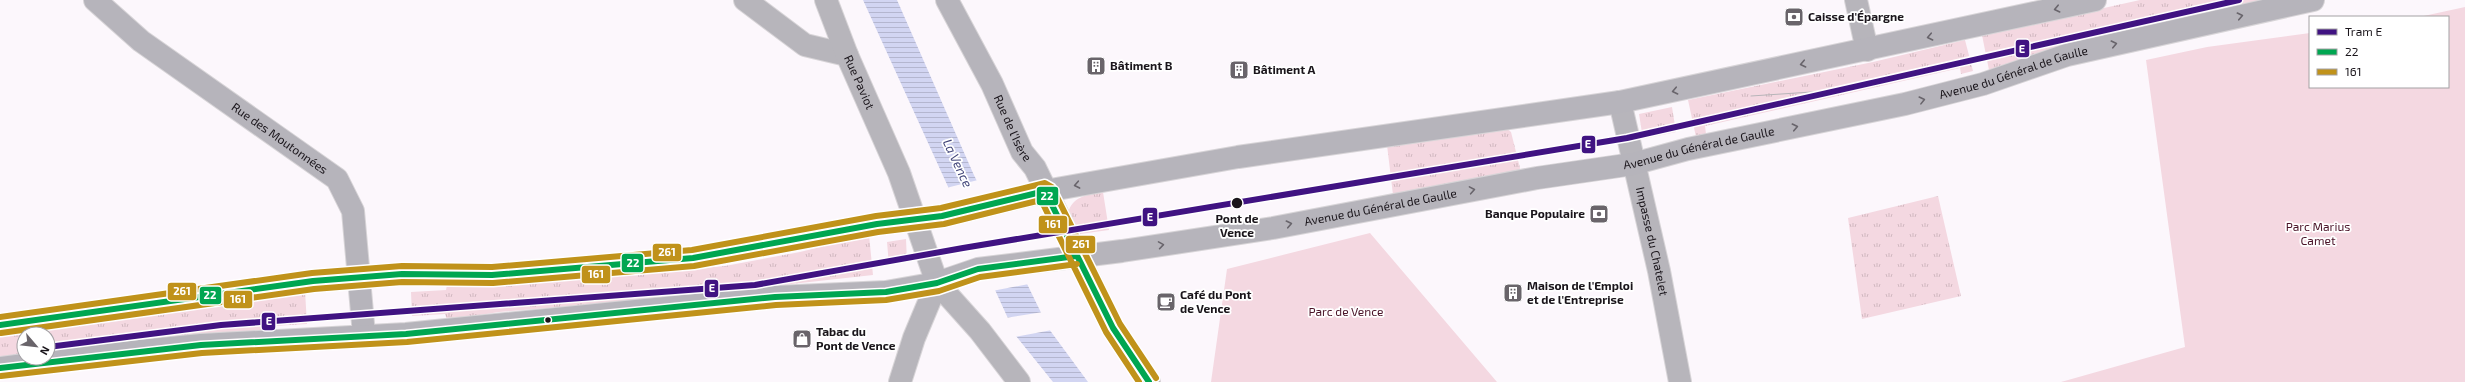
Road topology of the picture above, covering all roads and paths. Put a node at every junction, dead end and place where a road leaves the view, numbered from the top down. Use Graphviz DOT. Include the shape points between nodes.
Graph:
graph roads {
  1 [pos="95,0"];
  2 [pos="745,0"];
  3 [pos="826,0"];
  4 [pos="946,0"];
  5 [pos="1856,0"];
  6 [pos="2095,0"];
  7 [pos="2313,0"];
  8 [pos="1867,50"];
  9 [pos="847,55"];
  10 [pos="1620,102"];
  11 [pos="1633,164"];
  12 [pos="1046,191"];
  13 [pos="916,220"];
  14 [pos="1076,256"];
  15 [pos="359,277"];
  16 [pos="937,283"];
  17 [pos="0,325"];
  18 [pos="364,336"];
  19 [pos="0,368"];
  20 [pos="900,382"];
  21 [pos="1019,382"];
  22 [pos="1149,382"];
  23 [pos="1680,382"];
  1 -- 15 [label="main road, Rue des Moutonnées" via="141,41 337,179 353,211"];
  2 -- 9 [label="street, Rue Paviot" via="805,45"];
  3 -- 9 [label="street"];
  4 -- 12 [label="main road, Rue de l'Isère" via="992,84 1022,152 1035,168"];
  5 -- 8 [label="street"];
  6 -- 8 [label="main road, one-way"];
  11 -- 7 [label="main road, Avenue du Général de Gaulle, one-way" via="1688,149 1905,104 1983,84 2067,55"];
  8 -- 10 [label="main road, one-way"];
  9 -- 13 [label="street, Rue Paviot" via="899,173"];
  10 -- 11 [label="street, Impasse du Chatelet"];
  10 -- 12 [label="main road, one-way" via="1238,157"];
  14 -- 11 [label="main road, Avenue du Général de Gaulle, one-way" via="1273,228 1537,178"];
  11 -- 23 [label="street, Impasse du Chatelet" via="1656,257"];
  12 -- 13 [label="main road"];
  12 -- 14 [label="main road, Rue de l'Isère"];
  13 -- 15 [label="main road" via="877,224 693,258 492,275 402,274"];
  13 -- 16 [label="street, Rue Paviot"];
  14 -- 16 [label="main road, Avenue du Général de Gaulle" via="978,269"];
  14 -- 22 [label="main road, Rue de l'Isère" via="1113,328"];
  15 -- 17 [label="main road" via="248,289"];
  15 -- 18 [label="main road, Rue des Moutonnées"];
  16 -- 18 [label="main road, Avenue du Général de Gaulle" via="860,294 775,298"];
  16 -- 20 [label="street" via="914,338"];
  16 -- 21 [label="street" via="980,331"];
  18 -- 19 [label="main road, Avenue du Général de Gaulle" via="194,346"];
}
